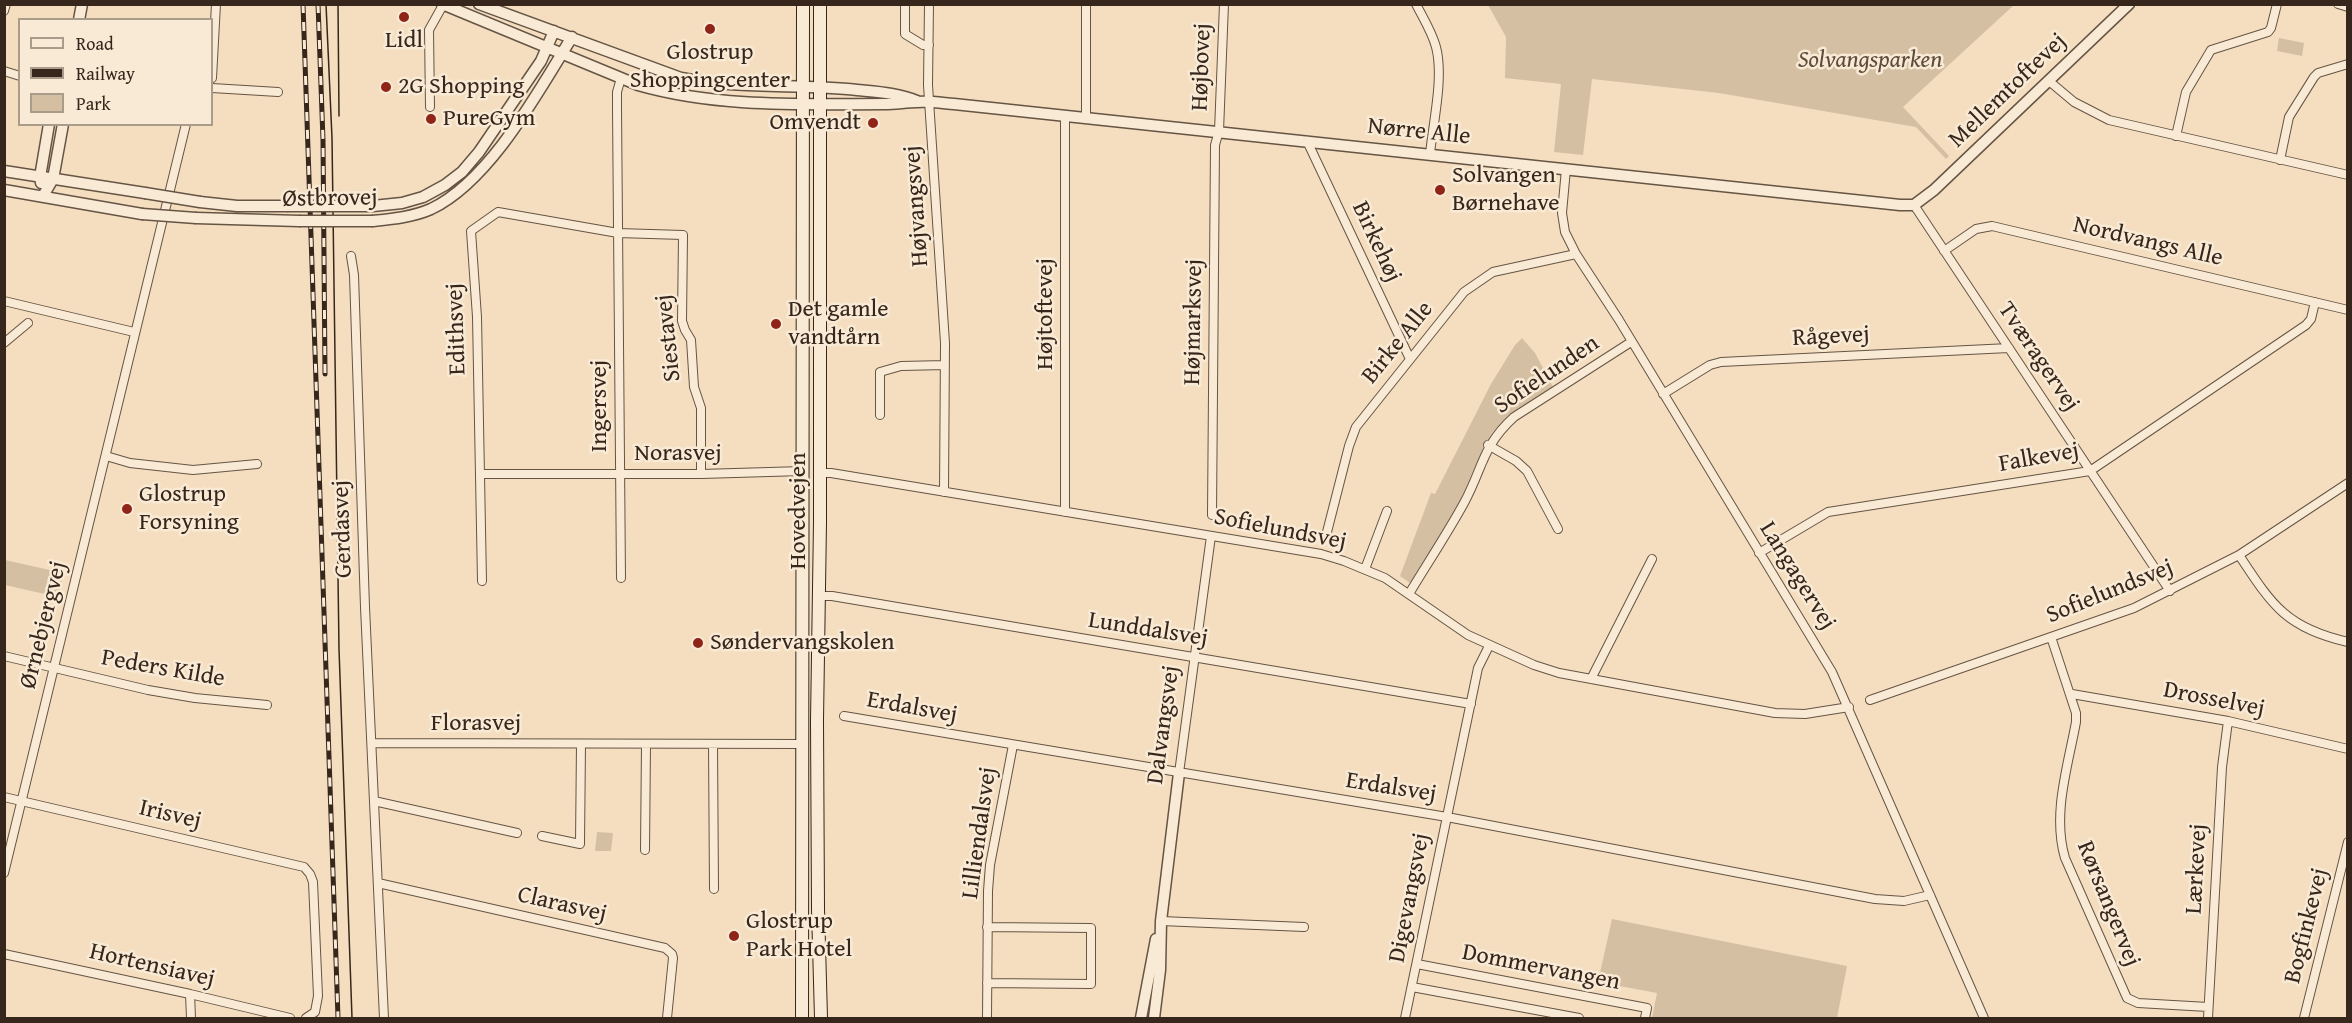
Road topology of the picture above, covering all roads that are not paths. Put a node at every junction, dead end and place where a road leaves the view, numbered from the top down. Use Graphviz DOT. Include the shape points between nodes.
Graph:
graph roads {
  1 [pos="6,4"];
  2 [pos="216,4"];
  3 [pos="479,4"];
  4 [pos="803,4"];
  5 [pos="820,4"];
  6 [pos="905,4"];
  7 [pos="929,4"];
  8 [pos="1086,4"];
  9 [pos="1224,4"];
  10 [pos="1416,4"];
  11 [pos="2129,4"];
  12 [pos="2277,4"];
  13 [pos="2338,4"];
  14 [pos="442,5"];
  15 [pos="2348,7"];
  16 [pos="4,11"];
  17 [pos="554,31"];
  18 [pos="573,37"];
  19 [pos="929,45"];
  20 [pos="547,48"];
  21 [pos="562,54"];
  22 [pos="213,60"];
  23 [pos="2348,64"];
  24 [pos="621,78"];
  25 [pos="2049,81"];
  26 [pos="803,86"];
  27 [pos="821,87"];
  28 [pos="213,88"];
  29 [pos="278,92"];
  30 [pos="924,102"];
  31 [pos="802,104"];
  32 [pos="821,104"];
  33 [pos="430,107"];
  34 [pos="1065,115"];
  35 [pos="1086,117"];
  36 [pos="49,126"];
  37 [pos="63,126"];
  38 [pos="186,126"];
  39 [pos="1219,131"];
  40 [pos="2176,136"];
  41 [pos="1306,141"];
  42 [pos="1430,154"];
  43 [pos="2280,160"];
  44 [pos="1566,169"];
  45 [pos="4,171"];
  46 [pos="2348,175"];
  47 [pos="40,177"];
  48 [pos="53,179"];
  49 [pos="4,189"];
  50 [pos="43,196"];
  51 [pos="1914,205"];
  52 [pos="618,234"];
  53 [pos="1944,251"];
  54 [pos="1576,254"];
  55 [pos="351,256"];
  56 [pos="4,301"];
  57 [pos="2315,302"];
  58 [pos="2348,310"];
  59 [pos="28,323"];
  60 [pos="134,332"];
  61 [pos="1631,342"];
  62 [pos="4,343"];
  63 [pos="2009,348"];
  64 [pos="1410,359"];
  65 [pos="945,365"];
  66 [pos="1663,394"];
  67 [pos="880,415"];
  68 [pos="1488,445"];
  69 [pos="106,456"];
  70 [pos="257,464"];
  71 [pos="803,471"];
  72 [pos="2090,471"];
  73 [pos="620,473"];
  74 [pos="820,473"];
  75 [pos="480,474"];
  76 [pos="701,474"];
  77 [pos="2348,483"];
  78 [pos="944,492"];
  79 [pos="1387,511"];
  80 [pos="1065,512"];
  81 [pos="1212,515"];
  82 [pos="1558,529"];
  83 [pos="1327,532"];
  84 [pos="1211,536"];
  85 [pos="1759,553"];
  86 [pos="2239,555"];
  87 [pos="1652,559"];
  88 [pos="1365,569"];
  89 [pos="621,578"];
  90 [pos="819,579"];
  91 [pos="482,581"];
  92 [pos="2170,591"];
  93 [pos="1409,594"];
  94 [pos="819,596"];
  95 [pos="2051,637"];
  96 [pos="2348,642"];
  97 [pos="1489,646"];
  98 [pos="4,656"];
  99 [pos="1195,657"];
  100 [pos="53,668"];
  101 [pos="1591,679"];
  102 [pos="2072,694"];
  103 [pos="1870,700"];
  104 [pos="1471,704"];
  105 [pos="267,705"];
  106 [pos="1849,707"];
  107 [pos="844,716"];
  108 [pos="2228,721"];
  109 [pos="372,743"];
  110 [pos="581,744"];
  111 [pos="646,744"];
  112 [pos="713,744"];
  113 [pos="804,744"];
  114 [pos="1013,745"];
  115 [pos="2348,749"];
  116 [pos="1179,773"];
  117 [pos="4,797"];
  118 [pos="21,801"];
  119 [pos="374,801"];
  120 [pos="1447,817"];
  121 [pos="517,833"];
  122 [pos="542,836"];
  123 [pos="2348,842"];
  124 [pos="645,850"];
  125 [pos="4,873"];
  126 [pos="378,884"];
  127 [pos="714,889"];
  128 [pos="1930,895"];
  129 [pos="1161,921"];
  130 [pos="987,927"];
  131 [pos="1304,927"];
  132 [pos="4,954"];
  133 [pos="1417,964"];
  134 [pos="987,983"];
  135 [pos="1412,987"];
  136 [pos="190,994"];
  137 [pos="2208,1007"];
  138 [pos="191,1018"];
  139 [pos="290,1018"];
  140 [pos="306,1018"];
  141 [pos="384,1018"];
  142 [pos="667,1018"];
  143 [pos="802,1018"];
  144 [pos="821,1018"];
  145 [pos="987,1018"];
  146 [pos="1141,1018"];
  147 [pos="1154,1018"];
  148 [pos="1406,1018"];
  149 [pos="1579,1018"];
  150 [pos="1645,1018"];
  151 [pos="1984,1018"];
  152 [pos="2208,1018"];
  153 [pos="2304,1018"];
  1 -- 16 [label="street"];
  2 -- 22 [label="street"];
  3 -- 17 [label="street, Nørre Alle"];
  4 -- 26 [label="main road, Hovedvejen"];
  5 -- 27 [label="main road, Hovedvejen"];
  6 -- 19 [label="street" via="905,34"];
  7 -- 19 [label="street, Højvangsvej"];
  8 -- 35 [label="street"];
  9 -- 39 [label="street, Højbovej"];
  10 -- 42 [label="street" via="1431,33 1438,66"];
  11 -- 25 [label="street, Mellemtoftevej"];
  12 -- 40 [label="street" via="2270,31 2211,50 2186,92"];
  13 -- 15 [label="street"];
  14 -- 20 [label="street, Nørre Alle"];
  14 -- 33 [label="street" via="429,30"];
  17 -- 18 [label="street, Nørre Alle"];
  17 -- 20 [label="street, Østbrovej"];
  18 -- 21 [label="street, Østbrovej"];
  18 -- 26 [label="street, Nørre Alle" via="681,78"];
  19 -- 30 [label="street, Højvangsvej"];
  20 -- 21 [label="street, Nørre Alle"];
  20 -- 48 [label="street, Østbrovej, bridge" via="462,172 423,197 402,203 237,206"];
  21 -- 24 [label="street, Nørre Alle"];
  21 -- 50 [label="street, Østbrovej, bridge" via="502,144 473,179 430,210 373,221 196,218 142,214"];
  23 -- 43 [label="street" via="2314,77 2289,117"];
  24 -- 31 [label="street, Nørre Alle" via="705,99"];
  24 -- 52 [label="street" via="617,98"];
  25 -- 40 [label="street" via="2098,116"];
  25 -- 51 [label="street, Mellemtoftevej"];
  26 -- 27 [label="street, Nørre Alle"];
  26 -- 31 [label="main road, Hovedvejen"];
  27 -- 30 [label="street, Nørre Alle" via="901,95"];
  27 -- 32 [label="main road, Hovedvejen"];
  28 -- 29 [label="street"];
  30 -- 32 [label="street, Nørre Alle"];
  30 -- 34 [label="street, Nørre Alle"];
  30 -- 65 [label="street, Højvangsvej"];
  31 -- 32 [label="street, Nørre Alle"];
  31 -- 71 [label="main road, Hovedvejen"];
  32 -- 74 [label="main road, Hovedvejen"];
  34 -- 35 [label="street, Nørre Alle"];
  34 -- 80 [label="street, Højtoftevej"];
  35 -- 39 [label="street, Nørre Alle"];
  36 -- 47 [label="street"];
  37 -- 48 [label="street"];
  38 -- 60 [label="street, Ørnebjergvej"];
  39 -- 41 [label="street, Nørre Alle"];
  39 -- 81 [label="street, Højmarksvej" via="1215,145"];
  40 -- 43 [label="street"];
  41 -- 42 [label="street, Nørre Alle"];
  41 -- 64 [label="street, Birkehøj"];
  42 -- 44 [label="street, Nørre Alle"];
  43 -- 46 [label="street"];
  44 -- 51 [label="street, Nørre Alle"];
  44 -- 54 [label="street, Langagervej" via="1562,213 1565,232"];
  45 -- 47 [label="street, Østbrovej"];
  47 -- 48 [label="street, Østbrovej"];
  47 -- 50 [label="street"];
  48 -- 50 [label="street"];
  49 -- 50 [label="street, Østbrovej"];
  51 -- 53 [label="street, Tværagervej"];
  52 -- 73 [label="street, Ingersvej"];
  52 -- 75 [label="street, Edithsvej" via="498,212 471,231"];
  52 -- 76 [label="street, Siestavej" via="683,235 682,321 692,340 694,391 701,408"];
  53 -- 57 [label="street, Nordvangs Alle" via="1976,229 1992,226"];
  53 -- 63 [label="street, Tværagervej"];
  54 -- 61 [label="street, Langagervej"];
  54 -- 64 [label="street, Birke Alle" via="1493,272 1477,282 1464,292"];
  55 -- 109 [label="street, Gerdasvej"];
  56 -- 60 [label="street"];
  57 -- 58 [label="street, Nordvangs Alle"];
  57 -- 72 [label="street, Falkevej" via="2306,325"];
  59 -- 62 [label="street"];
  60 -- 69 [label="street, Ørnebjergvej"];
  61 -- 66 [label="street, Langagervej"];
  61 -- 68 [label="street, Sofielunden" via="1514,417"];
  63 -- 66 [label="street, Rågevej" via="1721,362"];
  63 -- 72 [label="street, Tværagervej"];
  64 -- 83 [label="street, Birke Alle" via="1356,427"];
  65 -- 67 [label="street" via="901,366 880,372"];
  65 -- 78 [label="street, Højvangsvej"];
  66 -- 85 [label="street, Langagervej"];
  68 -- 82 [label="street, Sofielunden" via="1527,471"];
  68 -- 93 [label="street, Sofielunden" via="1465,501"];
  69 -- 70 [label="street" via="130,463 192,470"];
  69 -- 100 [label="street, Ørnebjergvej"];
  71 -- 76 [label="street, Norasvej"];
  71 -- 90 [label="main road" via="812,481"];
  71 -- 113 [label="main road, Hovedvejen"];
  72 -- 85 [label="street, Falkevej" via="1828,512"];
  72 -- 92 [label="street, Tværagervej"];
  73 -- 75 [label="street, Norasvej"];
  73 -- 76 [label="street, Norasvej"];
  73 -- 89 [label="street, Ingersvej"];
  74 -- 78 [label="street, Sofielundsvej"];
  74 -- 90 [label="main road, Hovedvejen"];
  75 -- 91 [label="street, Edithsvej"];
  77 -- 86 [label="street, Sofielundsvej"];
  78 -- 80 [label="street, Sofielundsvej"];
  79 -- 88 [label="street"];
  80 -- 84 [label="street, Sofielundsvej"];
  84 -- 88 [label="street, Sofielundsvej" via="1321,554"];
  84 -- 99 [label="street, Dalvangsvej"];
  85 -- 106 [label="street, Langagervej" via="1817,645"];
  86 -- 92 [label="street, Sofielundsvej"];
  86 -- 96 [label="street" via="2265,595 2286,617 2311,632"];
  87 -- 101 [label="street"];
  88 -- 93 [label="street, Sofielundsvej"];
  90 -- 94 [label="main road, Hovedvejen"];
  92 -- 95 [label="street, Sofielundsvej"];
  93 -- 97 [label="street, Sofielundsvej"];
  94 -- 99 [label="street, Lunddalsvej"];
  94 -- 144 [label="main road, Hovedvejen"];
  95 -- 102 [label="street, Rørsangervej"];
  95 -- 103 [label="street, Sofielundsvej"];
  97 -- 101 [label="street, Sofielundsvej" via="1546,670"];
  97 -- 104 [label="street, Digevangsvej" via="1479,663"];
  98 -- 100 [label="street, Peders Kilde"];
  99 -- 104 [label="street, Lunddalsvej"];
  99 -- 116 [label="street, Dalvangsvej"];
  100 -- 105 [label="street, Peders Kilde" via="148,690"];
  100 -- 118 [label="street, Ørnebjergvej"];
  101 -- 106 [label="street, Sofielundsvej" via="1775,713 1805,714"];
  102 -- 108 [label="street, Drosselvej"];
  102 -- 137 [label="street, Rørsangervej" via="2076,722 2060,814 2061,843 2120,984 2127,998 2138,1004"];
  104 -- 120 [label="street, Digevangsvej"];
  106 -- 128 [label="street, Langagervej"];
  107 -- 114 [label="street, Erdalsvej"];
  108 -- 115 [label="street, Drosselvej"];
  108 -- 137 [label="street, Lærkevej"];
  109 -- 110 [label="street, Florasvej"];
  109 -- 119 [label="street, Gerdasvej"];
  110 -- 111 [label="street, Florasvej"];
  110 -- 122 [label="street" via="580,844"];
  111 -- 112 [label="street, Florasvej"];
  111 -- 124 [label="street"];
  112 -- 113 [label="street, Florasvej"];
  112 -- 127 [label="street"];
  113 -- 143 [label="main road, Hovedvejen"];
  114 -- 116 [label="street, Erdalsvej"];
  114 -- 130 [label="street, Lilliendalsvej" via="990,865"];
  116 -- 120 [label="street, Erdalsvej"];
  116 -- 129 [label="street, Dalvangsvej"];
  117 -- 118 [label="street, Irisvej"];
  118 -- 125 [label="street, Ørnebjergvej"];
  118 -- 140 [label="street, Irisvej" via="300,866 310,874 313,887 318,996 315,1012"];
  119 -- 121 [label="street"];
  119 -- 126 [label="street, Gerdasvej"];
  120 -- 128 [label="street, Erdalsvej" via="1875,899 1904,901"];
  120 -- 133 [label="street, Digevangsvej"];
  123 -- 153 [label="street, Bogfinkevej"];
  126 -- 141 [label="street, Gerdasvej"];
  126 -- 142 [label="street, Clarasvej" via="665,948 673,958"];
  128 -- 151 [label="street, Langagervej"];
  129 -- 131 [label="street"];
  129 -- 146 [label="street, Dalvangsvej"];
  129 -- 147 [label="street, Dalvangsvej"];
  130 -- 134 [label="street, Lilliendalsvej"];
  130 -- 134 [label="street, Lilliendalsvej" via="1091,928 1090,984"];
  132 -- 136 [label="street, Hortensiavej"];
  133 -- 135 [label="street, Digevangsvej"];
  133 -- 150 [label="street, Dommervangen" via="1647,1008"];
  134 -- 145 [label="street, Lilliendalsvej"];
  135 -- 148 [label="street, Digevangsvej"];
  135 -- 149 [label="street, Dommervangen"];
  136 -- 138 [label="street"];
  136 -- 139 [label="street, Hortensiavej"];
  137 -- 152 [label="street, Lærkevej"];
}
